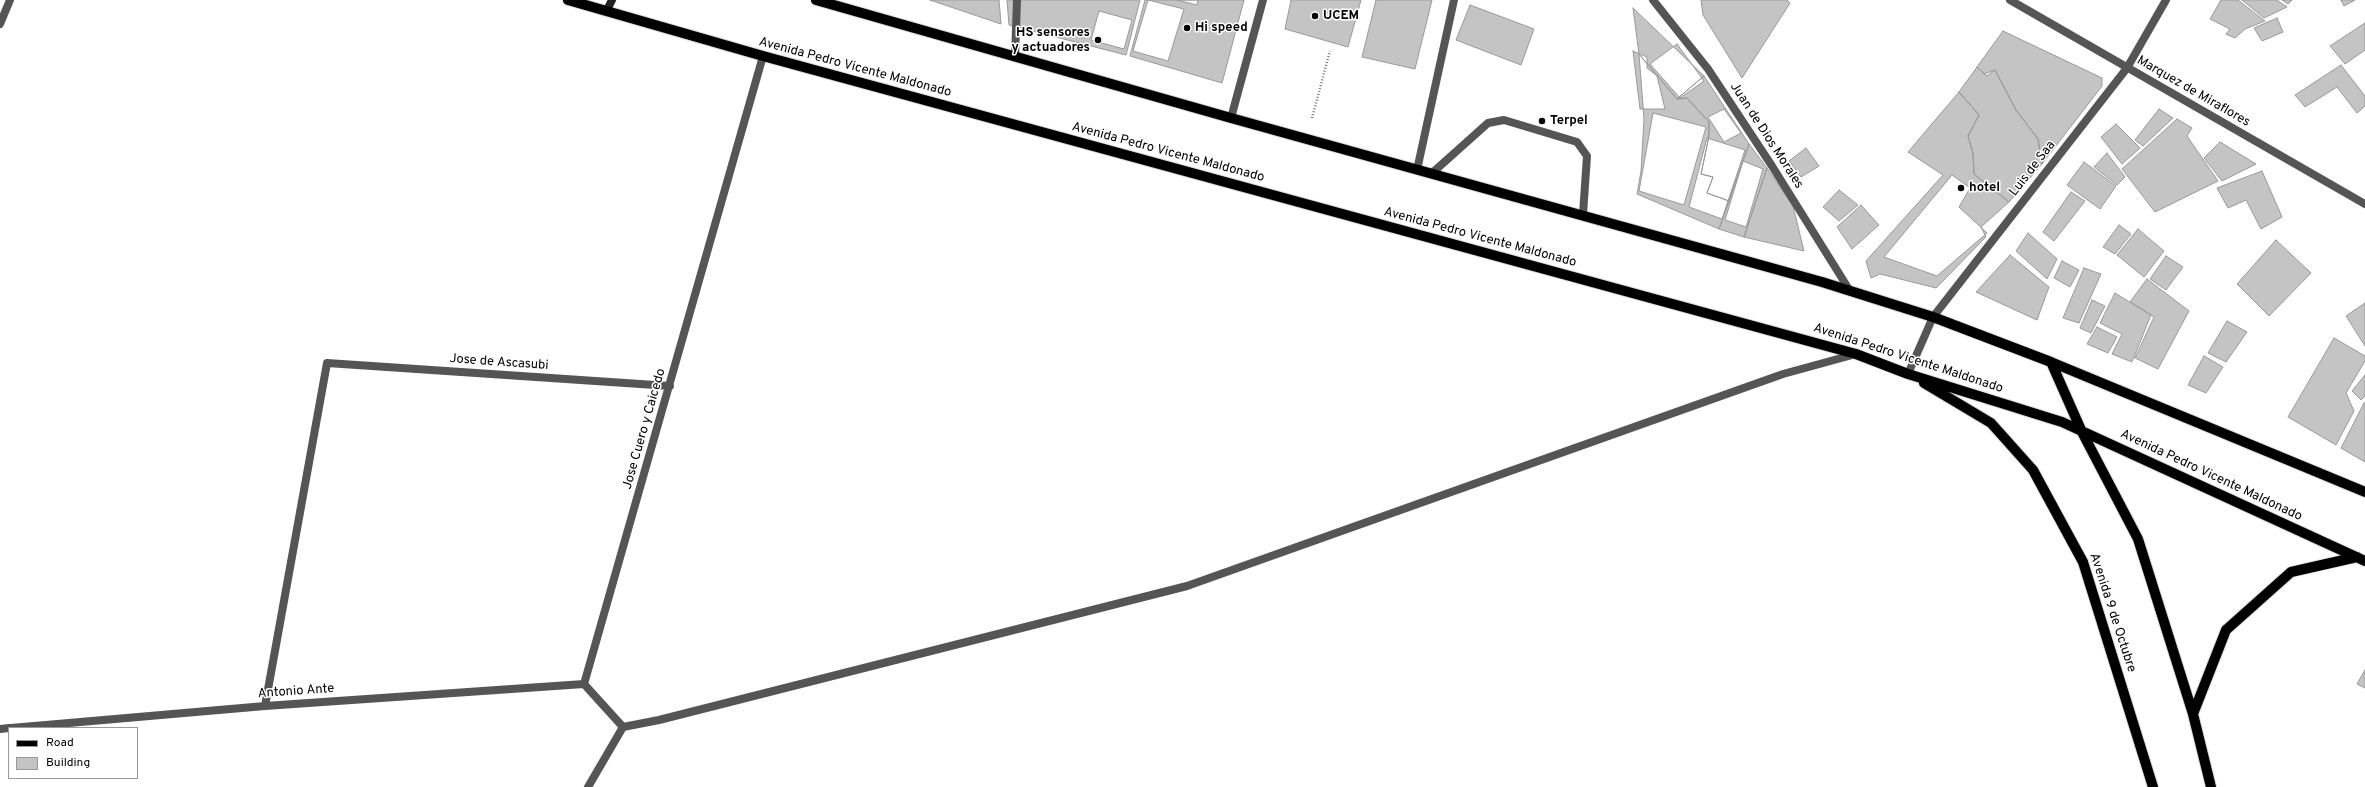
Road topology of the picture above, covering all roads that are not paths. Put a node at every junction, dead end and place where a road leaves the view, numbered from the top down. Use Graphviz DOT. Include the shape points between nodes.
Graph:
graph roads {
  1 [pos="10,0"];
  2 [pos="568,0"];
  3 [pos="612,0"];
  4 [pos="816,0"];
  5 [pos="1017,0"];
  6 [pos="1263,0"];
  7 [pos="1454,0"];
  8 [pos="1653,0"];
  9 [pos="2010,0"];
  10 [pos="2166,0"];
  11 [pos="607,10"];
  12 [pos="0,24"];
  13 [pos="763,56"];
  14 [pos="1015,57"];
  15 [pos="2126,68"];
  16 [pos="1230,118"];
  17 [pos="1417,170"];
  18 [pos="1432,174"];
  19 [pos="2365,204"];
  20 [pos="1583,214"];
  21 [pos="1850,291"];
  22 [pos="1933,317"];
  23 [pos="1856,354"];
  24 [pos="2051,362"];
  25 [pos="1908,374"];
  26 [pos="670,386"];
  27 [pos="2082,432"];
  28 [pos="2365,492"];
  29 [pos="2361,559"];
  30 [pos="584,684"];
  31 [pos="265,706"];
  32 [pos="2193,714"];
  33 [pos="22,727"];
  34 [pos="623,727"];
  35 [pos="588,787"];
  36 [pos="2153,787"];
  37 [pos="2211,787"];
  1 -- 12 [label="street"];
  2 -- 11 [label="main road, Avenida Pedro Vicente Maldonado"];
  3 -- 11 [label="street"];
  4 -- 14 [label="main road"];
  5 -- 14 [label="street"];
  6 -- 16 [label="street"];
  7 -- 17 [label="street"];
  8 -- 21 [label="street, Juan de Dios Morales" via="1708,69"];
  9 -- 15 [label="street, Marquez de Miraflores"];
  10 -- 15 [label="street, Luis de Saa"];
  11 -- 13 [label="main road, Avenida Pedro Vicente Maldonado"];
  13 -- 23 [label="main road, Avenida Pedro Vicente Maldonado"];
  13 -- 26 [label="street, Jose Cuero y Caicedo"];
  14 -- 16 [label="main road"];
  15 -- 19 [label="street, Marquez de Miraflores"];
  15 -- 22 [label="street, Luis de Saa"];
  16 -- 17 [label="main road"];
  17 -- 18 [label="main road"];
  18 -- 20 [label="main road"];
  18 -- 20 [label="street" via="1488,122 1504,120 1577,142 1587,156"];
  20 -- 21 [label="main road"];
  21 -- 22 [label="main road"];
  22 -- 24 [label="main road"];
  22 -- 25 [label="street, Luis de Saa"];
  23 -- 25 [label="main road, Avenida Pedro Vicente Maldonado"];
  23 -- 34 [label="street" via="1783,374 1187,586 660,720"];
  24 -- 27 [label="main road"];
  24 -- 28 [label="main road"];
  25 -- 27 [label="main road, Avenida Pedro Vicente Maldonado" via="2062,422"];
  25 -- 36 [label="main road, Avenida 9 de Octubre" via="1991,423 2033,470 2083,562"];
  26 -- 30 [label="street, Jose Cuero y Caicedo"];
  26 -- 31 [label="street, Jose de Ascasubi" via="327,363"];
  27 -- 29 [label="main road, Avenida Pedro Vicente Maldonado"];
  27 -- 32 [label="main road" via="2138,539"];
  29 -- 32 [label="main road" via="2291,572 2226,630"];
  30 -- 31 [label="street, Antonio Ante"];
  30 -- 34 [label="street"];
  31 -- 33 [label="street, Antonio Ante"];
  32 -- 37 [label="main road"];
  34 -- 35 [label="street"];
}
